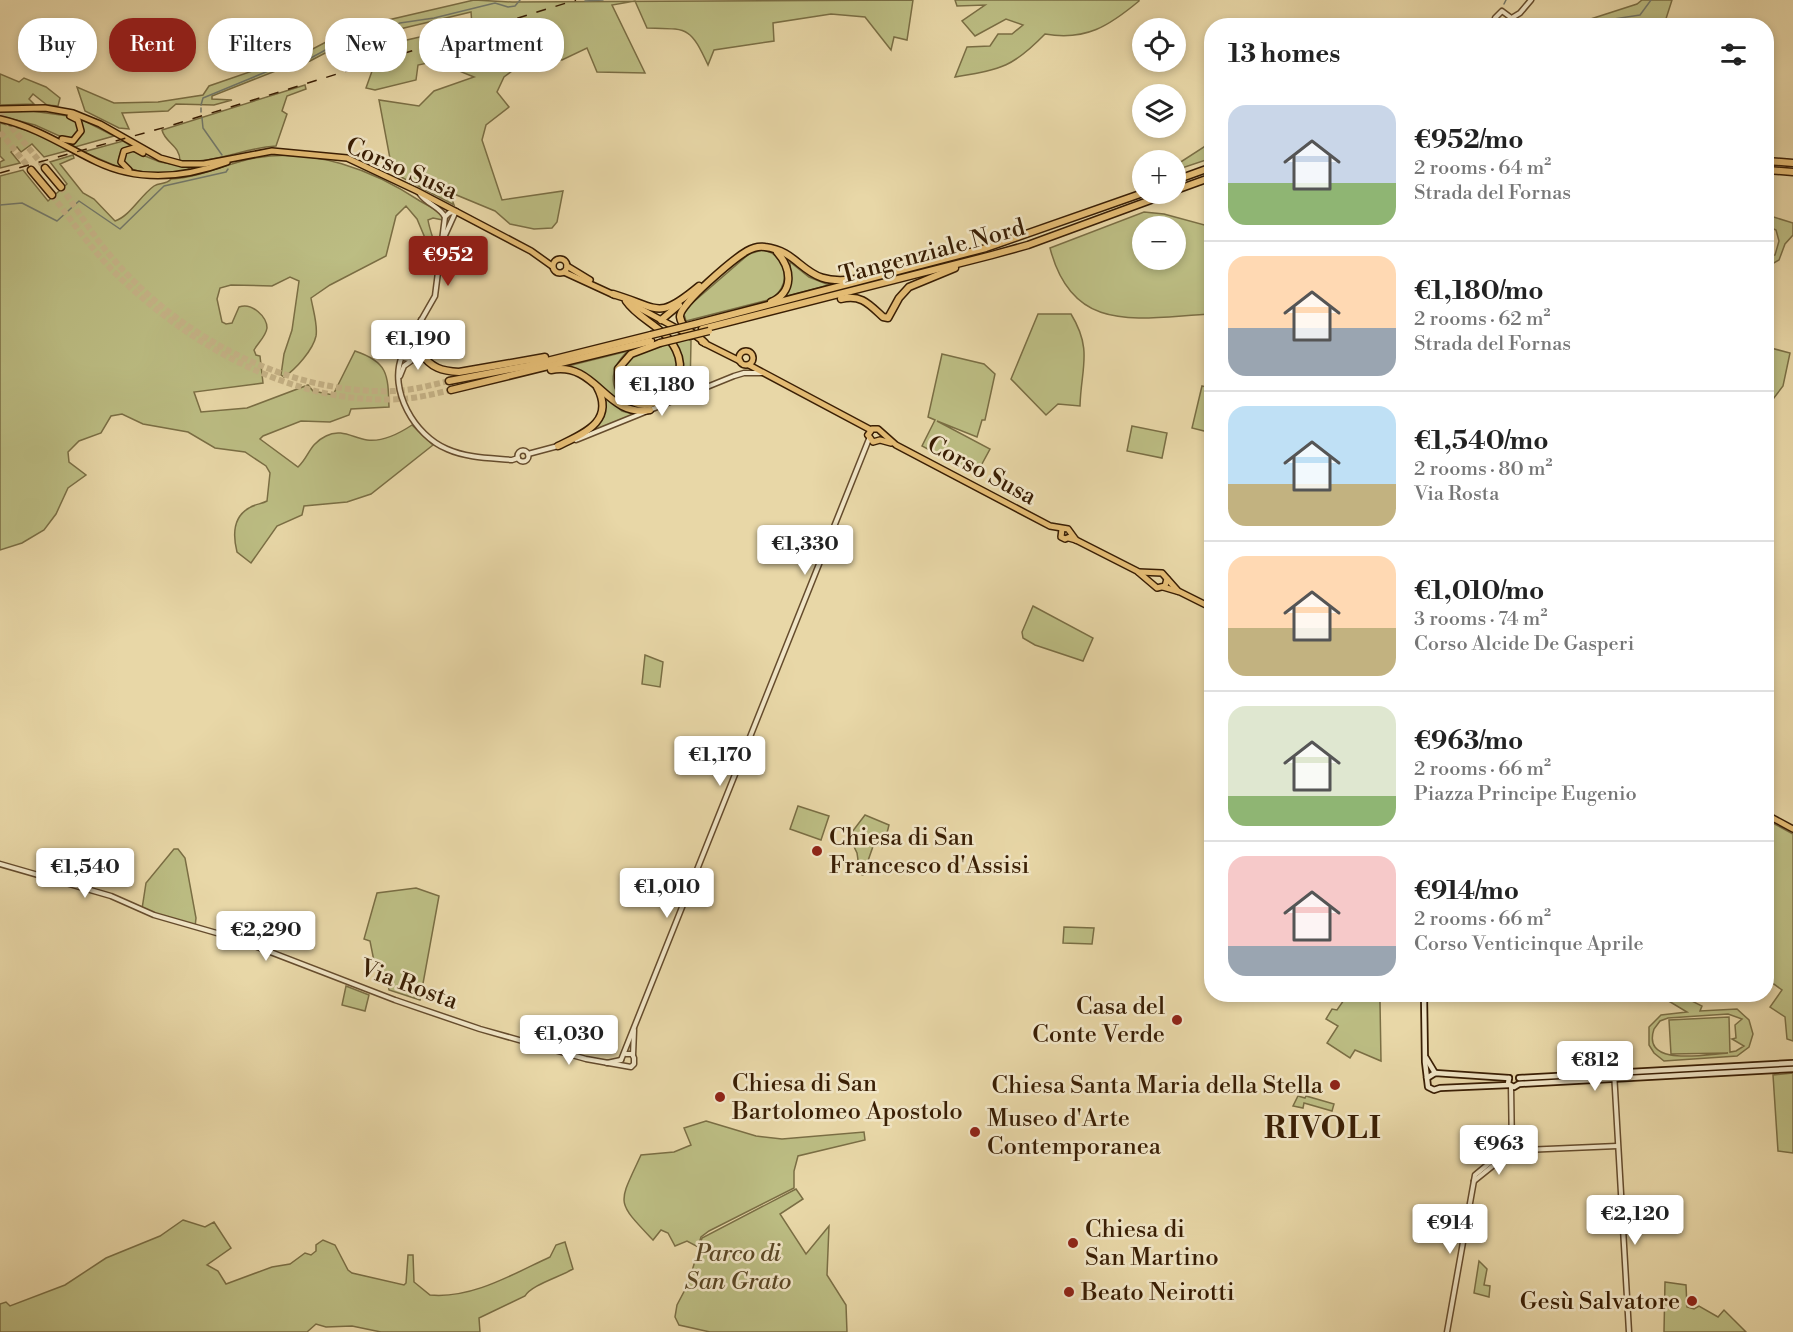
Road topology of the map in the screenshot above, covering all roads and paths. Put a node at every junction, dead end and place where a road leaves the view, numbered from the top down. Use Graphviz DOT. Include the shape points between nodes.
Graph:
graph roads {
  1 [pos="1530,0"];
  2 [pos="1522,10"];
  3 [pos="1507,13"];
  4 [pos="1495,18"];
  5 [pos="1510,18"];
  6 [pos="1511,18"];
  7 [pos="0,109"];
  8 [pos="54,109"];
  9 [pos="0,119"];
  10 [pos="36,130"];
  11 [pos="248,154"];
  12 [pos="167,160"];
  13 [pos="1774,162"];
  14 [pos="1793,163"];
  15 [pos="45,168"];
  16 [pos="31,170"];
  17 [pos="1204,170"];
  18 [pos="1774,171"];
  19 [pos="1793,172"];
  20 [pos="156,176"];
  21 [pos="1186,176"];
  22 [pos="1204,180"];
  23 [pos="1186,186"];
  24 [pos="61,187"];
  25 [pos="417,191"];
  26 [pos="52,195"];
  27 [pos="1132,197"];
  28 [pos="1140,204"];
  29 [pos="456,211"];
  30 [pos="445,217"];
  31 [pos="442,243"];
  32 [pos="776,251"];
  33 [pos="554,263"];
  34 [pos="960,264"];
  35 [pos="567,266"];
  36 [pos="725,269"];
  37 [pos="564,272"];
  38 [pos="888,275"];
  39 [pos="593,284"];
  40 [pos="702,288"];
  41 [pos="613,294"];
  42 [pos="626,301"];
  43 [pos="790,308"];
  44 [pos="731,315"];
  45 [pos="421,320"];
  46 [pos="661,320"];
  47 [pos="658,341"];
  48 [pos="408,342"];
  49 [pos="705,343"];
  50 [pos="418,344"];
  51 [pos="421,353"];
  52 [pos="569,355"];
  53 [pos="402,356"];
  54 [pos="740,357"];
  55 [pos="412,361"];
  56 [pos="751,363"];
  57 [pos="763,373"];
  58 [pos="400,377"];
  59 [pos="449,381"];
  60 [pos="492,381"];
  61 [pos="595,384"];
  62 [pos="451,390"];
  63 [pos="650,410"];
  64 [pos="874,437"];
  65 [pos="558,446"];
  66 [pos="1061,531"];
  67 [pos="1070,536"];
  68 [pos="1137,571"];
  69 [pos="1155,574"];
  70 [pos="1167,579"];
  71 [pos="1152,582"];
  72 [pos="1163,587"];
  73 [pos="1179,592"];
  74 [pos="1204,603"];
  75 [pos="1774,819"];
  76 [pos="1793,830"];
  77 [pos="0,864"];
  78 [pos="1424,1002"];
  79 [pos="634,1029"];
  80 [pos="626,1054"];
  81 [pos="1425,1055"];
  82 [pos="633,1056"];
  83 [pos="621,1060"];
  84 [pos="603,1063"];
  85 [pos="1793,1063"];
  86 [pos="624,1066"];
  87 [pos="1793,1069"];
  88 [pos="1614,1072"];
  89 [pos="1440,1077"];
  90 [pos="1427,1078"];
  91 [pos="1509,1078"];
  92 [pos="1614,1079"];
  93 [pos="1519,1081"];
  94 [pos="1510,1086"];
  95 [pos="1440,1088"];
  96 [pos="1617,1146"];
  97 [pos="1512,1151"];
  98 [pos="1447,1332"];
  99 [pos="1629,1332"];
  1 -- 2 [label="street"];
  2 -- 3 [label="street"];
  2 -- 6 [label="street"];
  3 -- 4 [label="street" via="1497,13"];
  3 -- 5 [label="street"];
  7 -- 8 [label="main road, Corso Susa"];
  8 -- 10 [label="main road" via="78,120 78,136 68,141"];
  8 -- 12 [label="main road, Corso Susa" via="92,120"];
  9 -- 10 [label="main road, Corso Susa"];
  10 -- 20 [label="main road, Corso Susa" via="106,166"];
  11 -- 12 [label="main road, Corso Susa" via="197,165"];
  11 -- 20 [label="main road, Corso Susa" via="196,171"];
  11 -- 25 [label="main road, Corso Susa" via="279,151 347,158"];
  12 -- 20 [label="main road" via="134,148 122,154 121,162 126,169"];
  13 -- 14 [label="highway"];
  15 -- 24 [label="highway"];
  16 -- 26 [label="highway"];
  17 -- 21 [label="highway"];
  18 -- 19 [label="highway"];
  22 -- 23 [label="highway"];
  25 -- 29 [label="main road, Corso Susa"];
  25 -- 30 [label="street"];
  27 -- 38 [label="highway, Tangenziale Nord" via="1024,236"];
  28 -- 34 [label="highway, Tangenziale Nord" via="1028,245"];
  29 -- 30 [label="street"];
  29 -- 31 [label="street"];
  29 -- 33 [label="main road, Corso Susa"];
  30 -- 31 [label="street"];
  31 -- 45 [label="street" via="437,291"];
  32 -- 36 [label="highway" via="753,248"];
  32 -- 38 [label="highway" via="829,281"];
  32 -- 44 [label="highway" via="789,269 785,291 771,302"];
  33 -- 35 [label="main road" via="562,260"];
  33 -- 37 [label="main road" via="556,273"];
  34 -- 43 [label="highway, Tangenziale Nord"];
  34 -- 43 [label="highway" via="909,288 888,318 868,301 857,298"];
  35 -- 37 [label="main road"];
  35 -- 39 [label="main road"];
  36 -- 40 [label="highway"];
  36 -- 41 [label="highway" via="681,301 662,309 646,308"];
  37 -- 39 [label="main road"];
  38 -- 44 [label="highway, Tangenziale Nord"];
  39 -- 41 [label="main road"];
  40 -- 46 [label="highway"];
  40 -- 49 [label="highway" via="680,314 685,327"];
  41 -- 42 [label="main road"];
  42 -- 46 [label="main road"];
  42 -- 47 [label="highway" via="671,342 680,364 677,383 665,398 645,405 631,402 619,387 617,375 621,364"];
  43 -- 47 [label="highway, Tangenziale Nord, bridge"];
  44 -- 52 [label="highway, Tangenziale Nord, bridge"];
  45 -- 48 [label="street"];
  45 -- 50 [label="street"];
  46 -- 49 [label="main road"];
  47 -- 60 [label="highway"];
  48 -- 50 [label="street"];
  48 -- 53 [label="street" via="402,348"];
  49 -- 54 [label="main road"];
  50 -- 51 [label="street"];
  51 -- 52 [label="highway" via="431,366 459,372"];
  51 -- 55 [label="street"];
  52 -- 59 [label="highway"];
  53 -- 55 [label="street"];
  53 -- 58 [label="street"];
  54 -- 56 [label="main road" via="742,364"];
  54 -- 56 [label="main road" via="744,351 750,352"];
  55 -- 58 [label="street" via="404,366"];
  56 -- 57 [label="main road, Corso Susa"];
  57 -- 63 [label="street" via="740,374"];
  57 -- 64 [label="main road, Corso Susa" via="854,421"];
  58 -- 65 [label="street" via="410,414 439,445 463,454 524,461 528,454"];
  60 -- 61 [label="highway" via="562,369 579,372"];
  60 -- 62 [label="highway"];
  61 -- 63 [label="highway" via="623,408"];
  61 -- 65 [label="highway" via="602,402 596,423 587,432"];
  63 -- 65 [label="street"];
  64 -- 66 [label="main road, Corso Susa"];
  64 -- 79 [label="street"];
  66 -- 67 [label="main road" via="1068,529"];
  66 -- 67 [label="main road" via="1064,539"];
  67 -- 68 [label="main road"];
  68 -- 69 [label="main road"];
  68 -- 71 [label="main road"];
  69 -- 70 [label="main road" via="1162,573"];
  69 -- 71 [label="main road"];
  70 -- 72 [label="main road"];
  70 -- 73 [label="main road"];
  71 -- 72 [label="main road" via="1155,587"];
  72 -- 73 [label="main road"];
  73 -- 74 [label="main road"];
  75 -- 76 [label="main road"];
  77 -- 84 [label="street, Via Rosta" via="111,896 154,915 246,942 480,1029"];
  78 -- 81 [label="main road"];
  79 -- 80 [label="street"];
  79 -- 82 [label="street"];
  80 -- 82 [label="street"];
  80 -- 83 [label="street"];
  81 -- 89 [label="main road"];
  81 -- 90 [label="main road"];
  82 -- 86 [label="street" via="634,1064"];
  83 -- 84 [label="street, Via Rosta"];
  83 -- 86 [label="street"];
  84 -- 86 [label="street, Via Rosta"];
  85 -- 88 [label="main road"];
  87 -- 92 [label="main road"];
  88 -- 92 [label="street"];
  88 -- 93 [label="main road"];
  89 -- 90 [label="main road"];
  89 -- 91 [label="main road"];
  89 -- 95 [label="main road"];
  90 -- 95 [label="main road" via="1429,1088"];
  91 -- 93 [label="main road" via="1514,1075"];
  91 -- 94 [label="main road"];
  92 -- 93 [label="main road"];
  92 -- 96 [label="street"];
  93 -- 94 [label="main road" via="1515,1087"];
  94 -- 95 [label="main road"];
  94 -- 97 [label="street"];
  96 -- 97 [label="street"];
  96 -- 99 [label="street"];
  97 -- 98 [label="street" via="1474,1181"];
}
